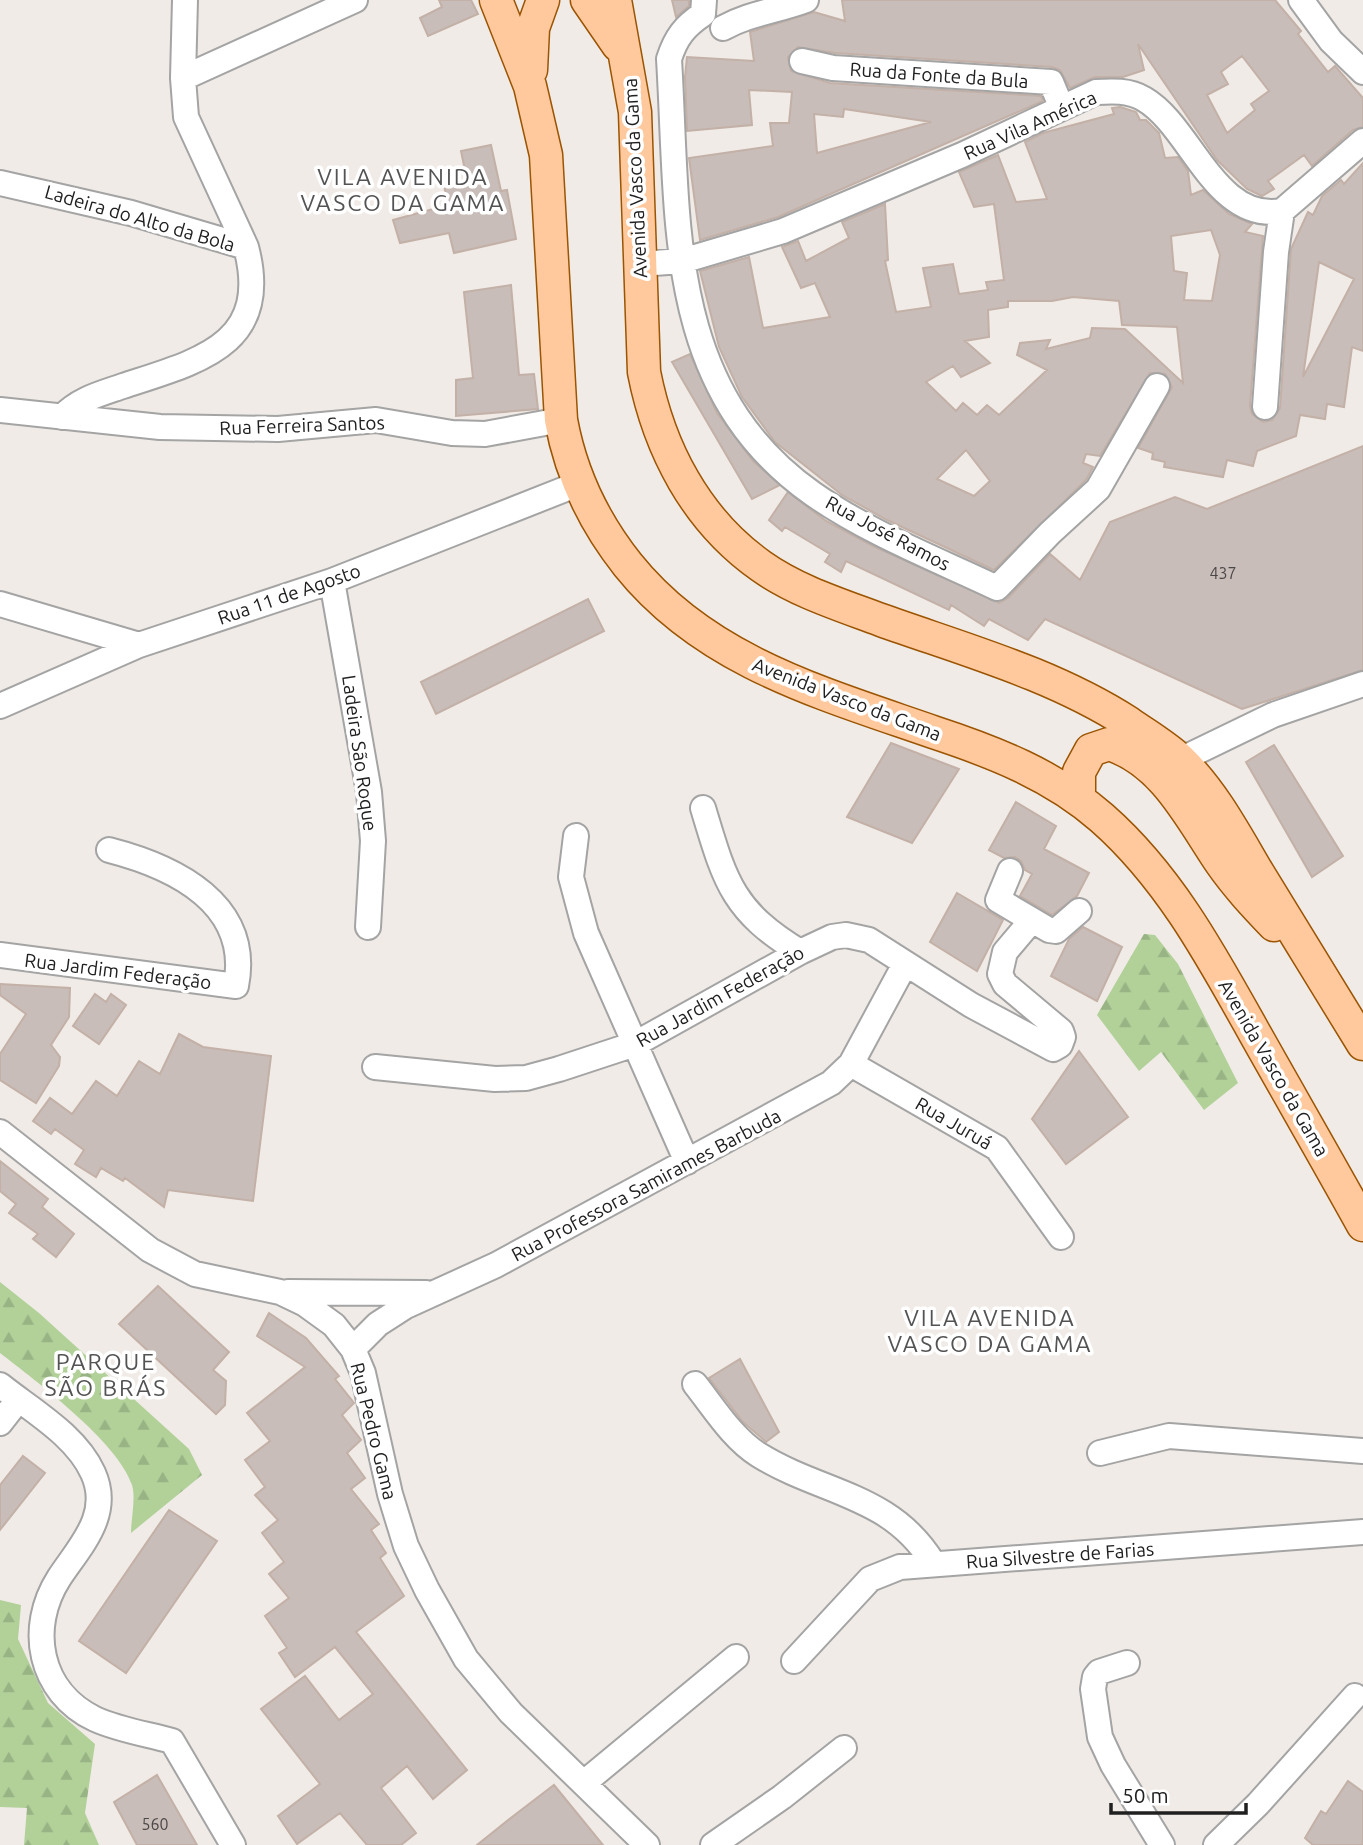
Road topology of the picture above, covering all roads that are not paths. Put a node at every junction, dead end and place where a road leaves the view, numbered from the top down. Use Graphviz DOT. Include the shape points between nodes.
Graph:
graph roads {
  1 [pos="185,0"];
  2 [pos="355,0"];
  3 [pos="496,0"];
  4 [pos="543,0"];
  5 [pos="587,0"];
  6 [pos="615,0"];
  7 [pos="704,0"];
  8 [pos="806,0"];
  9 [pos="1301,0"];
  10 [pos="723,28"];
  11 [pos="802,61"];
  12 [pos="629,64"];
  13 [pos="1363,72"];
  14 [pos="183,78"];
  15 [pos="530,86"];
  16 [pos="1061,106"];
  17 [pos="1363,141"];
  18 [pos="0,183"];
  19 [pos="1282,211"];
  20 [pos="246,247"];
  21 [pos="682,261"];
  22 [pos="640,264"];
  23 [pos="1157,386"];
  24 [pos="1265,407"];
  25 [pos="0,410"];
  26 [pos="62,417"];
  27 [pos="561,420"];
  28 [pos="578,484"];
  29 [pos="332,581"];
  30 [pos="0,604"];
  31 [pos="139,645"];
  32 [pos="1363,684"];
  33 [pos="0,706"];
  34 [pos="1180,760"];
  35 [pos="1079,800"];
  36 [pos="704,808"];
  37 [pos="576,836"];
  38 [pos="109,850"];
  39 [pos="1010,871"];
  40 [pos="1079,911"];
  41 [pos="1032,920"];
  42 [pos="368,927"];
  43 [pos="800,952"];
  44 [pos="0,956"];
  45 [pos="905,964"];
  46 [pos="1317,970"];
  47 [pos="635,1044"];
  48 [pos="1363,1044"];
  49 [pos="851,1064"];
  50 [pos="375,1067"];
  51 [pos="0,1132"];
  52 [pos="687,1162"];
  53 [pos="1363,1225"];
  54 [pos="1061,1237"];
  55 [pos="280,1292"];
  56 [pos="433,1293"];
  57 [pos="353,1349"];
  58 [pos="695,1384"];
  59 [pos="9,1393"];
  60 [pos="0,1423"];
  61 [pos="1363,1451"];
  62 [pos="1100,1453"];
  63 [pos="1363,1532"];
  64 [pos="933,1563"];
  65 [pos="736,1657"];
  66 [pos="794,1661"];
  67 [pos="1127,1663"];
  68 [pos="1354,1696"];
  69 [pos="844,1748"];
  70 [pos="585,1782"];
  71 [pos="233,1845"];
  72 [pos="647,1845"];
  73 [pos="713,1845"];
  74 [pos="1162,1845"];
  75 [pos="1216,1845"];
  1 -- 14 [label="street"];
  2 -- 14 [label="street"];
  3 -- 15 [label="main road, Avenida Vasco da Gama"];
  4 -- 15 [label="main road" via="533,28"];
  5 -- 12 [label="main road"];
  6 -- 12 [label="main road, Avenida Vasco da Gama"];
  7 -- 21 [label="street, Rua José Ramos" via="703,14 687,24 674,41 669,59"];
  8 -- 10 [label="street" via="756,12"];
  9 -- 13 [label="street" via="1331,41"];
  11 -- 16 [label="street, Rua da Fonte da Bula" via="833,68 1051,82"];
  12 -- 22 [label="main road, Avenida Vasco da Gama" via="636,125"];
  14 -- 20 [label="street" via="192,133"];
  15 -- 27 [label="main road, Avenida Vasco da Gama" via="546,155"];
  16 -- 19 [label="street, Rua Vila América" via="1096,92 1116,91 1144,99 1236,199 1267,214"];
  16 -- 21 [label="street, Rua Vila América" via="962,155 783,231"];
  17 -- 19 [label="street"];
  18 -- 20 [label="street, Ladeira do Alto da Bola" via="131,213"];
  19 -- 24 [label="street"];
  20 -- 26 [label="street, Ladeira do Alto da Bola" via="253,272 252,293 241,329 202,355 82,400"];
  21 -- 22 [label="street, Rua Vila América"];
  21 -- 23 [label="street, Rua José Ramos" via="688,303 705,357 755,441 812,493 997,588 1098,489"];
  22 -- 34 [label="main road, Avenida Vasco da Gama" via="641,333 651,408 683,481 734,544 762,567 838,604 1084,696"];
  25 -- 26 [label="street, Rua Ferreira Santos"];
  26 -- 27 [label="street, Rua Ferreira Santos" via="160,427 278,429 376,421 485,434"];
  27 -- 28 [label="main road, Avenida Vasco da Gama"];
  28 -- 29 [label="street, Rua 11 de Agosto"];
  28 -- 35 [label="main road, Avenida Vasco da Gama" via="597,521 641,581 668,609 722,649 798,684 1007,759"];
  29 -- 31 [label="street, Rua 11 de Agosto"];
  29 -- 42 [label="street, Ladeira São Roque" via="369,792 373,841"];
  30 -- 31 [label="street"];
  31 -- 33 [label="street, Rua 11 de Agosto"];
  32 -- 34 [label="street" via="1273,715"];
  34 -- 46 [label="main road, Avenida Vasco da Gama" via="1222,813"];
  35 -- 46 [label="main road" via="1079,772 1091,750 1109,744 1136,756 1170,787 1235,882"];
  35 -- 53 [label="main road, Avenida Vasco da Gama" via="1124,838 1169,890"];
  36 -- 43 [label="street" via="726,882 736,899 768,933"];
  37 -- 47 [label="street" via="571,877 577,904"];
  38 -- 44 [label="street, Rua Jardim Federação" via="183,878 210,899 224,915 238,950 236,986"];
  39 -- 41 [label="street" via="998,900"];
  40 -- 41 [label="street" via="1056,931"];
  41 -- 45 [label="street, Rua Jardim Federação" via="1005,952 1000,974 1005,984 1061,1031 1062,1041 1056,1048 1047,1048 1003,1024"];
  43 -- 45 [label="street, Rua Jardim Federação" via="846,935 869,940"];
  43 -- 47 [label="street, Rua Jardim Federação"];
  45 -- 49 [label="street"];
  46 -- 48 [label="main road, Avenida Vasco da Gama"];
  47 -- 50 [label="street, Rua Jardim Federação" via="526,1078"];
  47 -- 52 [label="street"];
  49 -- 52 [label="street, Rua Professora Samirames Barbuda" via="808,1098"];
  49 -- 54 [label="street, Rua Juruá" via="998,1148"];
  51 -- 55 [label="street, Rua Pedro Gama" via="150,1250 195,1274"];
  52 -- 56 [label="street, Rua Professora Samirames Barbuda" via="496,1265"];
  55 -- 56 [label="street, Rua Professora Samirames Barbuda"];
  55 -- 57 [label="street, Rua Pedro Gama" via="320,1313"];
  56 -- 57 [label="street, Rua Professora Samirames Barbuda" via="391,1314"];
  57 -- 70 [label="street, Rua Pedro Gama" via="370,1401 397,1520 427,1590 490,1691"];
  58 -- 64 [label="street" via="750,1450 893,1517 921,1543"];
  59 -- 60 [label="street"];
  59 -- 71 [label="street" via="80,1452 99,1492 94,1526 60,1578 42,1618 41,1652 47,1670 72,1703 95,1718 172,1741"];
  61 -- 62 [label="street" via="1169,1436"];
  63 -- 64 [label="street, Rua Silvestre de Farias"];
  64 -- 66 [label="street, Rua Silvestre de Farias" via="900,1567 870,1579"];
  65 -- 70 [label="street"];
  67 -- 74 [label="street" via="1095,1677 1100,1737"];
  68 -- 75 [label="street"];
  69 -- 73 [label="street"];
  70 -- 72 [label="street, Rua Pedro Gama"];
}
